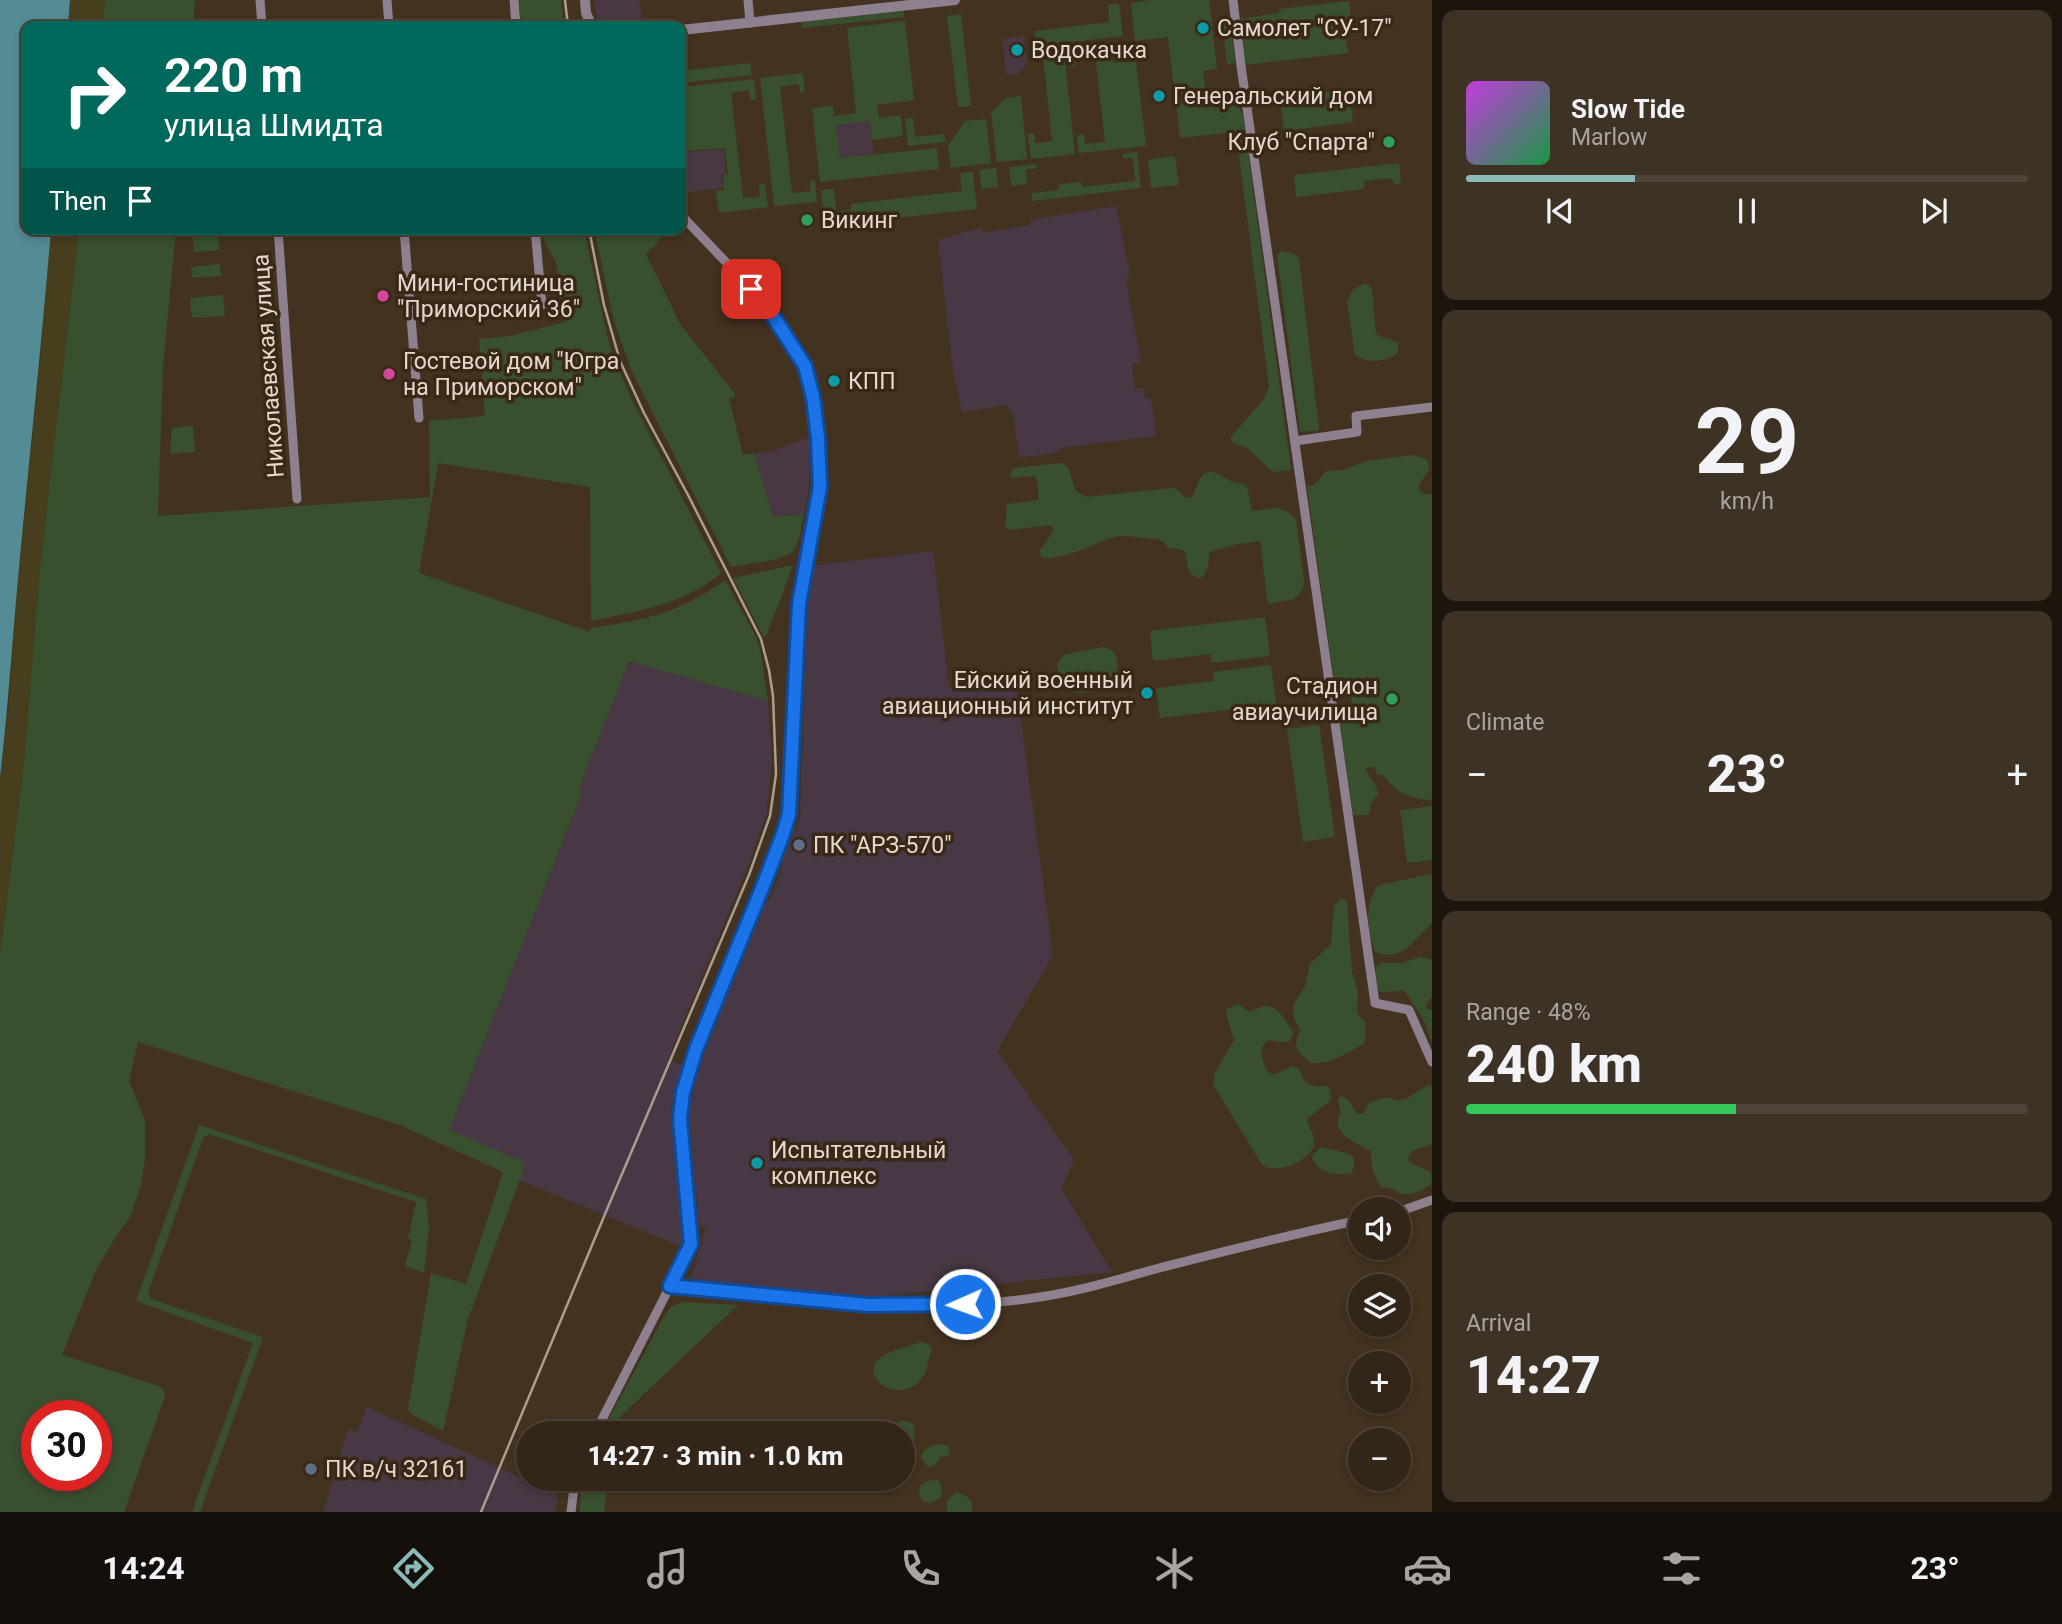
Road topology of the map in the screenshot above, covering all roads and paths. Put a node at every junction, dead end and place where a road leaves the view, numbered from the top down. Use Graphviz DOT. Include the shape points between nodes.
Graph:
graph roads {
  1 [pos="260,0"];
  2 [pos="387,0"];
  3 [pos="514,0"];
  4 [pos="585,0"];
  5 [pos="748,0"];
  6 [pos="955,0"];
  7 [pos="1233,0"];
  8 [pos="262,21"];
  9 [pos="389,21"];
  10 [pos="516,21"];
  11 [pos="589,21"];
  12 [pos="750,23"];
  13 [pos="686,29"];
  14 [pos="686,220"];
  15 [pos="278,235"];
  16 [pos="404,235"];
  17 [pos="536,235"];
  18 [pos="542,306"];
  19 [pos="1432,407"];
  20 [pos="419,418"];
  21 [pos="1295,441"];
  22 [pos="297,499"];
  23 [pos="1432,1062"];
  24 [pos="1432,1200"];
  25 [pos="1411,1207"];
  26 [pos="1348,1222"];
  27 [pos="670,1286"];
  28 [pos="601,1421"];
  29 [pos="574,1491"];
  30 [pos="571,1512"];
  1 -- 8 [label="street"];
  2 -- 9 [label="street"];
  3 -- 10 [label="street"];
  4 -- 11 [label="street"];
  5 -- 12 [label="street"];
  6 -- 12 [label="street"];
  7 -- 21 [label="street"];
  12 -- 13 [label="street"];
  14 -- 27 [label="street" via="764,305 805,366 813,397 820,487 799,604 789,814 683,1092 680,1119 691,1244"];
  15 -- 22 [label="street, Николаевская улица"];
  16 -- 20 [label="street"];
  17 -- 18 [label="street"];
  19 -- 21 [label="street" via="1356,416 1357,432"];
  21 -- 23 [label="street" via="1375,1003 1409,1010"];
  24 -- 25 [label="street"];
  26 -- 27 [label="street" via="1077,1290 1011,1301 868,1305"];
  27 -- 28 [label="street"];
  29 -- 30 [label="street"];
}
